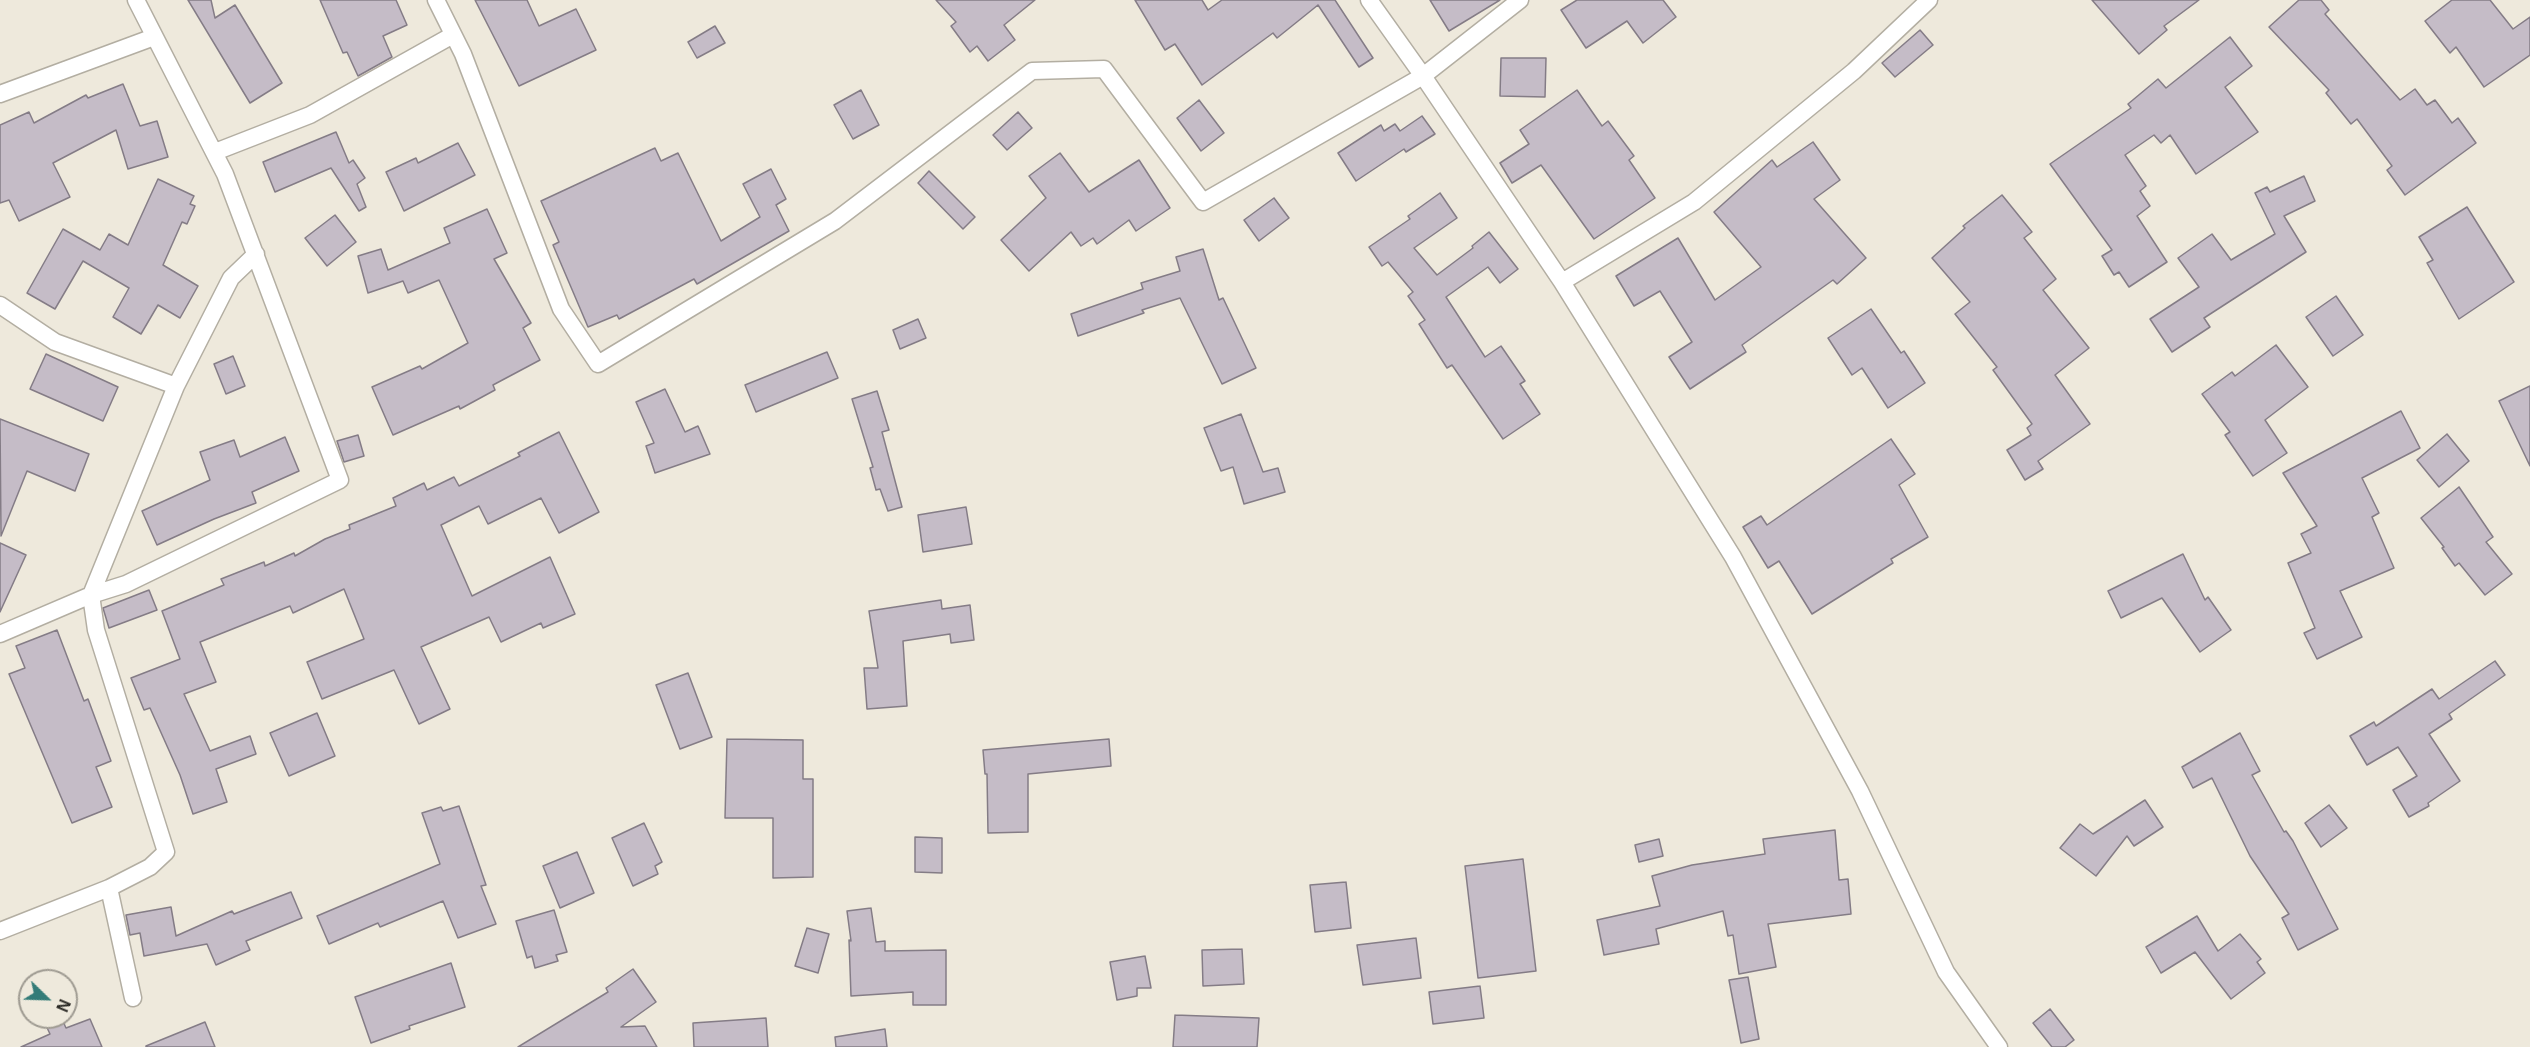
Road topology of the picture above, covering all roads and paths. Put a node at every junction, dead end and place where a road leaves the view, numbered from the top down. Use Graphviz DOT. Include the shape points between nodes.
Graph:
graph roads {
  1 [pos="136,0"];
  2 [pos="436,0"];
  3 [pos="1369,0"];
  4 [pos="1520,0"];
  5 [pos="1929,0"];
  6 [pos="453,34"];
  7 [pos="154,37"];
  8 [pos="1423,76"];
  9 [pos="0,94"];
  10 [pos="215,152"];
  11 [pos="256,254"];
  12 [pos="1562,282"];
  13 [pos="0,305"];
  14 [pos="176,386"];
  15 [pos="92,595"];
  16 [pos="0,634"];
  17 [pos="109,888"];
  18 [pos="0,931"];
  19 [pos="133,998"];
  20 [pos="2000,1047"];
  1 -- 7 [label="street"];
  2 -- 6 [label="street"];
  3 -- 8 [label="street"];
  4 -- 8 [label="street"];
  5 -- 12 [label="street" via="1854,71 1694,202"];
  6 -- 8 [label="street" via="561,309 598,363 835,221 1032,71 1104,69 1203,202"];
  6 -- 10 [label="street" via="310,115"];
  7 -- 9 [label="street"];
  7 -- 10 [label="street"];
  8 -- 12 [label="street"];
  10 -- 11 [label="street"];
  11 -- 14 [label="street" via="231,278"];
  11 -- 15 [label="street" via="340,480 126,584"];
  12 -- 20 [label="street" via="1733,557 1860,791 1946,972"];
  13 -- 14 [label="street" via="55,342"];
  14 -- 15 [label="street"];
  15 -- 16 [label="street"];
  15 -- 17 [label="street" via="96,630 166,852 150,867"];
  17 -- 18 [label="street"];
  17 -- 19 [label="street"];
}
